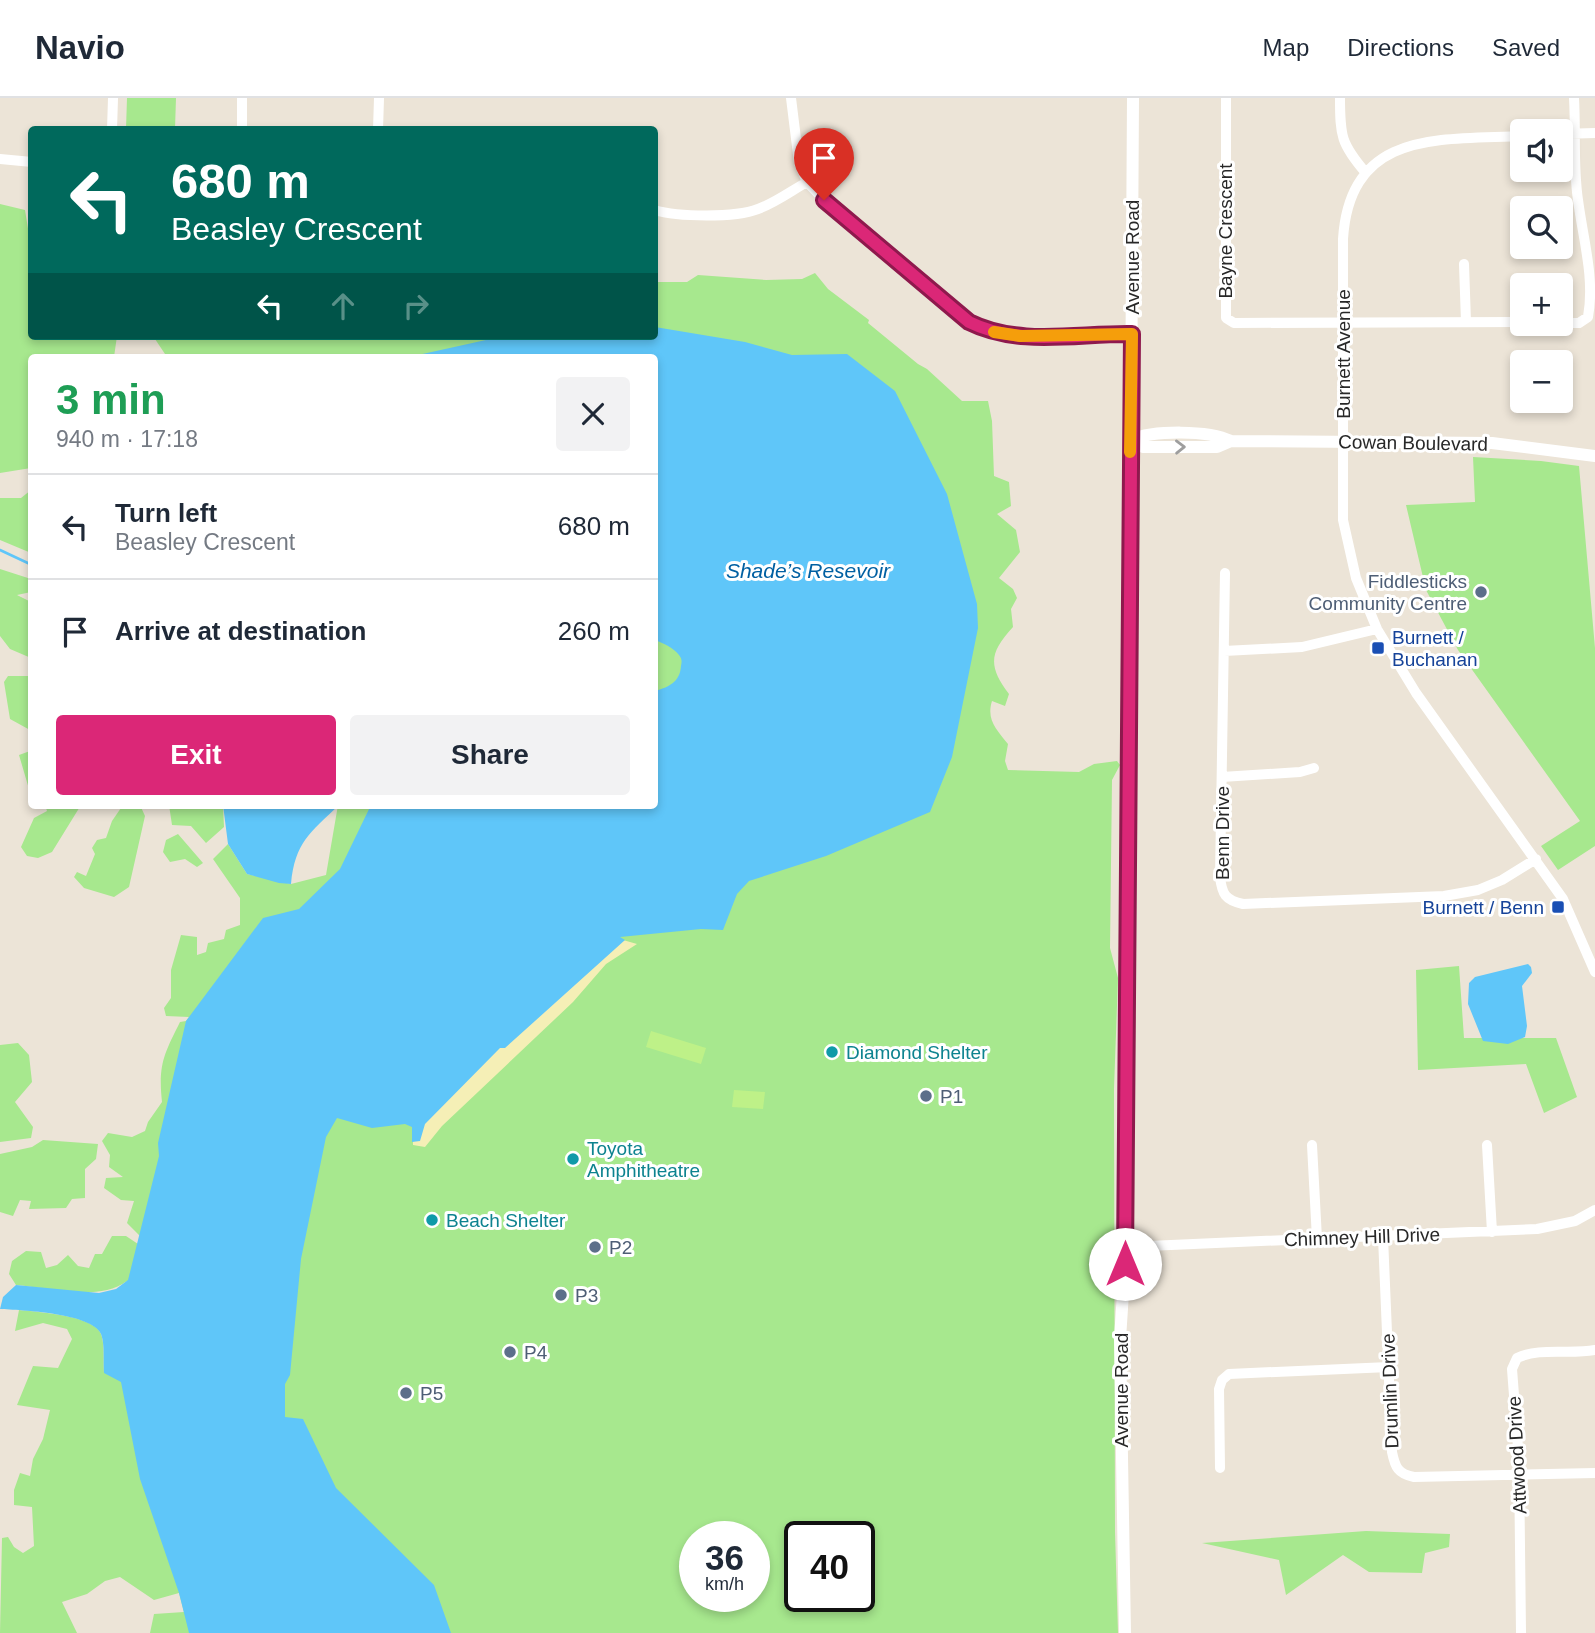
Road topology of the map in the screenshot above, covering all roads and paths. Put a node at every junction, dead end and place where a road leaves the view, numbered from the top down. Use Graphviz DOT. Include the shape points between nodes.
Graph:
graph roads {
  1 [pos="113,98"];
  2 [pos="242,98"];
  3 [pos="379,98"];
  4 [pos="791,98"];
  5 [pos="1133,98"];
  6 [pos="1226,98"];
  7 [pos="1340,98"];
  8 [pos="1574,98"];
  9 [pos="112,126"];
  10 [pos="242,126"];
  11 [pos="378,126"];
  12 [pos="1595,133"];
  13 [pos="1575,134"];
  14 [pos="1510,137"];
  15 [pos="0,159"];
  16 [pos="28,162"];
  17 [pos="1366,173"];
  18 [pos="807,182"];
  19 [pos="658,211"];
  20 [pos="1464,264"];
  21 [pos="1343,322"];
  22 [pos="1466,322"];
  23 [pos="1510,322"];
  24 [pos="1573,323"];
  25 [pos="1132,334"];
  26 [pos="1130,440"];
  27 [pos="1342,442"];
  28 [pos="1595,456"];
  29 [pos="1225,573"];
  30 [pos="1377,629"];
  31 [pos="1224,651"];
  32 [pos="1314,768"];
  33 [pos="1222,777"];
  34 [pos="1536,859"];
  35 [pos="1595,972"];
  36 [pos="1312,1145"];
  37 [pos="1488,1145"];
  38 [pos="1595,1210"];
  39 [pos="1492,1232"];
  40 [pos="1383,1237"];
  41 [pos="1317,1239"];
  42 [pos="1126,1247"];
  43 [pos="1595,1350"];
  44 [pos="1389,1367"];
  45 [pos="1220,1468"];
  46 [pos="1595,1473"];
  47 [pos="1519,1476"];
  48 [pos="1125,1633"];
  49 [pos="1521,1633"];
  1 -- 9 [label="street"];
  2 -- 10 [label="street"];
  3 -- 11 [label="street"];
  4 -- 18 [label="street" via="799,163"];
  5 -- 25 [label="street, Avenue Road"];
  6 -- 21 [label="street, Bayne Crescent" via="1226,318 1234,323"];
  7 -- 17 [label="street" via="1344,144"];
  8 -- 13 [label="street"];
  12 -- 13 [label="street"];
  13 -- 24 [label="street" via="1577,199 1592,304 1588,317"];
  14 -- 17 [label="street, Burnett Avenue" via="1427,140 1402,147"];
  15 -- 16 [label="street"];
  17 -- 21 [label="street, Burnett Avenue" via="1345,219"];
  18 -- 19 [label="street" via="745,213 686,215"];
  18 -- 25 [label="street" via="969,322 986,330 1020,336"];
  20 -- 22 [label="street"];
  21 -- 22 [label="street, Bayne Crescent"];
  21 -- 27 [label="street, Burnett Avenue"];
  22 -- 23 [label="street, Bayne Crescent"];
  25 -- 26 [label="street, Avenue Road"];
  26 -- 27 [label="street, Cowan Boulevard" via="1143,447 1217,447 1231,441"];
  26 -- 42 [label="street, Avenue Road"];
  27 -- 28 [label="street, Cowan Boulevard" via="1492,443"];
  27 -- 30 [label="street, Burnett Avenue" via="1344,530 1356,578"];
  29 -- 31 [label="street, Benn Drive"];
  30 -- 31 [label="street" via="1302,647"];
  30 -- 34 [label="street, Burnett Avenue" via="1416,693"];
  31 -- 33 [label="street, Benn Drive"];
  32 -- 33 [label="street"];
  33 -- 34 [label="street, Benn Drive" via="1222,892 1234,902 1444,896 1478,891"];
  34 -- 35 [label="street, Burnett Avenue" via="1563,900"];
  36 -- 41 [label="street"];
  37 -- 39 [label="street"];
  38 -- 39 [label="street, Chimney Hill Drive" via="1558,1226"];
  39 -- 40 [label="street, Chimney Hill Drive"];
  40 -- 41 [label="street, Chimney Hill Drive"];
  40 -- 44 [label="street, Drumlin Drive"];
  41 -- 42 [label="street, Chimney Hill Drive"];
  42 -- 48 [label="street, Avenue Road" via="1120,1339"];
  43 -- 47 [label="street, Attwood Drive" via="1517,1358 1512,1369"];
  44 -- 45 [label="street" via="1229,1374 1219,1389"];
  44 -- 47 [label="street, Drumlin Drive" via="1392,1452 1394,1466 1402,1474"];
  46 -- 47 [label="street, Drumlin Drive"];
  47 -- 49 [label="street, Attwood Drive"];
}
